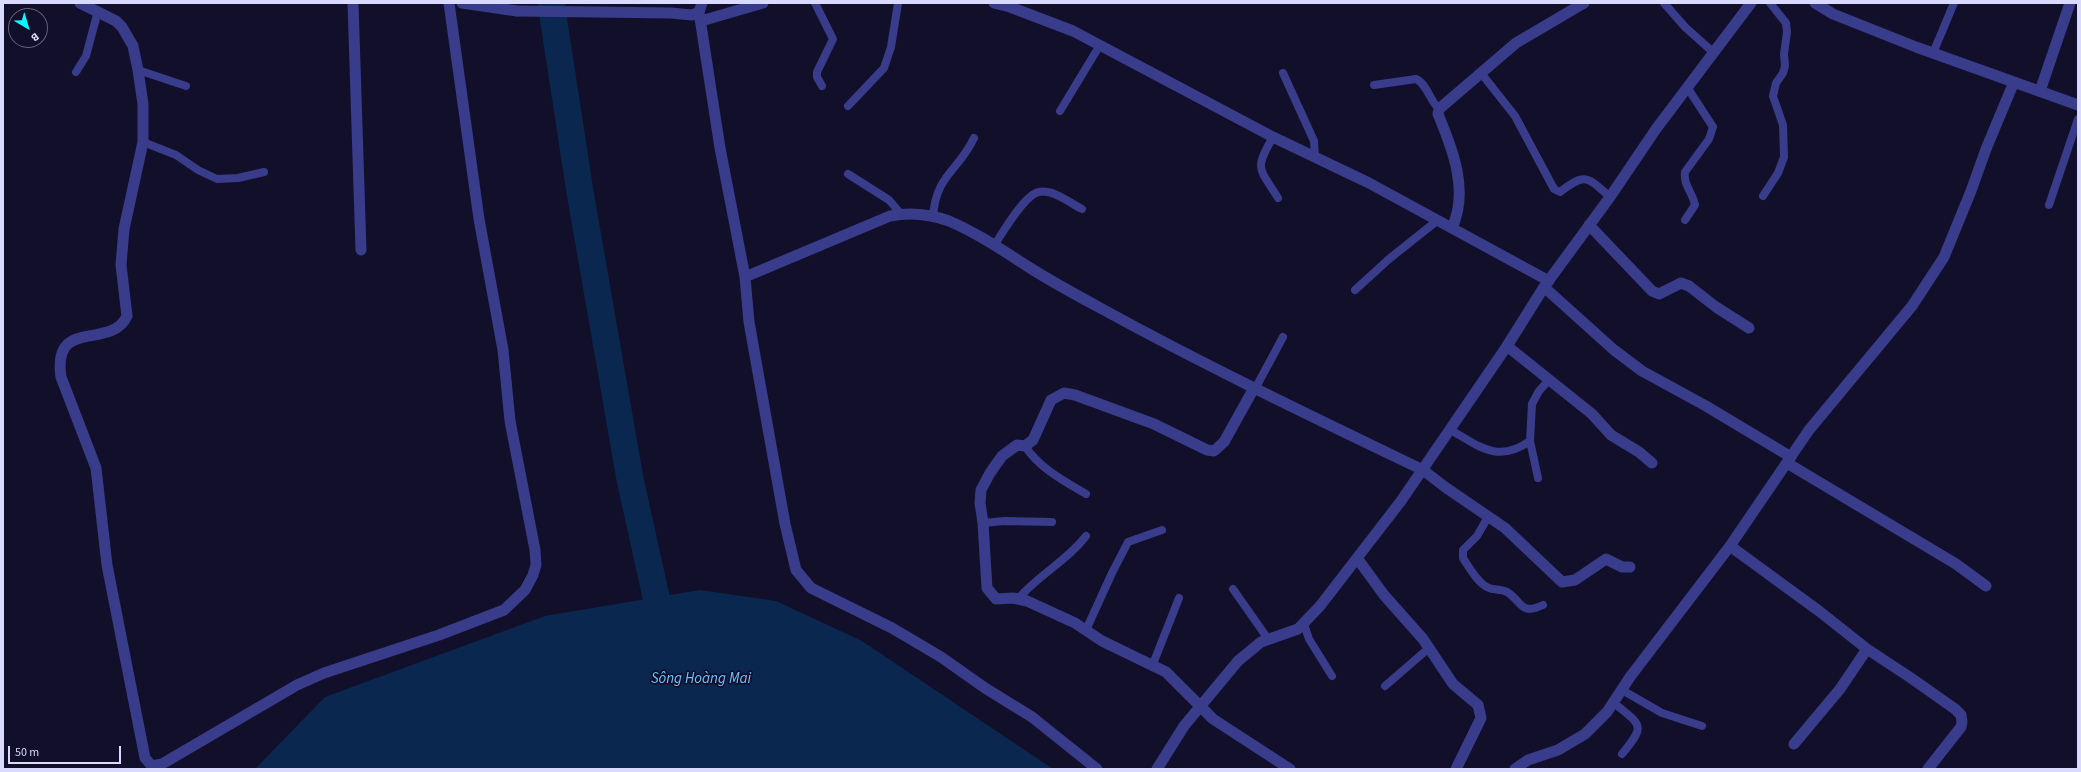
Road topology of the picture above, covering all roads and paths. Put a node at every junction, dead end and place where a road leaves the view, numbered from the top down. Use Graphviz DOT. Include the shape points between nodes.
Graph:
graph roads {
  1 [pos="80,3"];
  2 [pos="353,3"];
  3 [pos="449,3"];
  4 [pos="462,3"];
  5 [pos="763,3"];
  6 [pos="815,3"];
  7 [pos="898,3"];
  8 [pos="994,3"];
  9 [pos="1584,3"];
  10 [pos="1664,3"];
  11 [pos="1751,3"];
  12 [pos="1770,3"];
  13 [pos="1815,3"];
  14 [pos="1954,3"];
  15 [pos="2070,3"];
  16 [pos="98,11"];
  17 [pos="701,12"];
  18 [pos="1100,45"];
  19 [pos="1714,53"];
  20 [pos="1933,53"];
  21 [pos="138,70"];
  22 [pos="76,72"];
  23 [pos="1481,73"];
  24 [pos="1283,74"];
  25 [pos="2014,82"];
  26 [pos="1374,85"];
  27 [pos="186,86"];
  28 [pos="822,86"];
  29 [pos="1687,87"];
  30 [pos="2040,91"];
  31 [pos="2078,105"];
  32 [pos="848,106"];
  33 [pos="1439,109"];
  34 [pos="1060,111"];
  35 [pos="2078,119"];
  36 [pos="1273,137"];
  37 [pos="974,138"];
  38 [pos="142,142"];
  39 [pos="1315,158"];
  40 [pos="264,172"];
  41 [pos="848,174"];
  42 [pos="1763,196"];
  43 [pos="1610,197"];
  44 [pos="1278,198"];
  45 [pos="2049,205"];
  46 [pos="1082,209"];
  47 [pos="901,214"];
  48 [pos="933,217"];
  49 [pos="1438,220"];
  50 [pos="1685,220"];
  51 [pos="1589,225"];
  52 [pos="1452,228"];
  53 [pos="995,244"];
  54 [pos="361,250"];
  55 [pos="745,277"];
  56 [pos="1546,284"];
  57 [pos="1355,290"];
  58 [pos="1750,328"];
  59 [pos="1283,337"];
  60 [pos="1507,346"];
  61 [pos="1549,380"];
  62 [pos="1254,389"];
  63 [pos="1449,429"];
  64 [pos="1530,441"];
  65 [pos="1025,446"];
  66 [pos="1789,460"];
  67 [pos="1652,463"];
  68 [pos="1423,470"];
  69 [pos="1538,478"];
  70 [pos="1086,494"];
  71 [pos="1488,517"];
  72 [pos="1052,522"];
  73 [pos="983,523"];
  74 [pos="1162,530"];
  75 [pos="1086,536"];
  76 [pos="1730,546"];
  77 [pos="1357,558"];
  78 [pos="1630,567"];
  79 [pos="1986,586"];
  80 [pos="1233,589"];
  81 [pos="1179,598"];
  82 [pos="1018,599"];
  83 [pos="1543,605"];
  84 [pos="1304,624"];
  85 [pos="1086,630"];
  86 [pos="1268,639"];
  87 [pos="1429,648"];
  88 [pos="1866,649"];
  89 [pos="1153,664"];
  90 [pos="1332,676"];
  91 [pos="1385,686"];
  92 [pos="1622,690"];
  93 [pos="1614,703"];
  94 [pos="1201,706"];
  95 [pos="1702,726"];
  96 [pos="1794,744"];
  97 [pos="1622,754"];
  98 [pos="1097,769"];
  99 [pos="1157,769"];
  100 [pos="1290,769"];
  101 [pos="1456,769"];
  102 [pos="1515,769"];
  103 [pos="1928,769"];
  1 -- 16 [label="street"];
  2 -- 54 [label="street"];
  3 -- 38 [label="street" via="479,219 502,342 510,421 536,550 533,575 525,590 504,610 439,635 324,673 297,685 231,722 175,758 156,766 149,764 145,758 116,617 107,565 96,468 61,377 59,364 61,353 69,343 110,331 121,324 127,316 121,265 124,229"];
  4 -- 17 [label="street" via="517,10 594,13 692,15"];
  5 -- 17 [label="street"];
  6 -- 28 [label="lane" via="833,39 817,72"];
  7 -- 32 [label="lane" via="891,46 884,68"];
  8 -- 18 [label="street" via="1036,16"];
  9 -- 23 [label="street" via="1516,43"];
  10 -- 19 [label="lane" via="1685,27"];
  11 -- 19 [label="street"];
  12 -- 42 [label="lane" via="1786,23 1787,32 1785,66 1776,83 1773,96 1783,125 1784,157 1778,173"];
  13 -- 20 [label="street" via="1833,14"];
  14 -- 20 [label="lane"];
  15 -- 30 [label="street"];
  16 -- 21 [label="street" via="116,21 128,35"];
  16 -- 22 [label="lane" via="86,56"];
  17 -- 55 [label="street" via="720,148"];
  18 -- 34 [label="lane"];
  18 -- 36 [label="street"];
  19 -- 29 [label="street"];
  20 -- 25 [label="street"];
  21 -- 27 [label="lane"];
  21 -- 38 [label="street" via="143,104"];
  23 -- 33 [label="street"];
  23 -- 43 [label="lane" via="1515,116 1554,189 1560,192 1579,179 1585,179"];
  24 -- 39 [label="lane" via="1314,141"];
  25 -- 30 [label="street"];
  25 -- 66 [label="street" via="1944,257 1912,306 1814,424"];
  26 -- 33 [label="lane" via="1416,79 1423,84"];
  29 -- 43 [label="street" via="1631,163"];
  29 -- 50 [label="lane" via="1713,127 1709,139 1685,172 1684,178 1694,198 1694,205"];
  30 -- 31 [label="street"];
  33 -- 52 [label="street" via="1438,114 1456,164 1460,207"];
  35 -- 45 [label="lane"];
  36 -- 39 [label="street"];
  36 -- 44 [label="lane" via="1259,164 1260,172"];
  37 -- 48 [label="lane" via="961,160 942,181 934,202"];
  38 -- 40 [label="lane" via="176,155 217,179 238,178"];
  39 -- 49 [label="street"];
  41 -- 47 [label="lane" via="889,200"];
  43 -- 51 [label="street"];
  46 -- 53 [label="lane" via="1054,194 1039,192 1022,206"];
  47 -- 48 [label="street"];
  47 -- 55 [label="street" via="866,225"];
  48 -- 53 [label="street" via="949,221"];
  49 -- 52 [label="street"];
  49 -- 57 [label="lane"];
  51 -- 56 [label="street"];
  51 -- 58 [label="street" via="1652,291 1659,294 1681,283 1689,286"];
  52 -- 56 [label="street"];
  53 -- 62 [label="street" via="1028,267 1103,310"];
  55 -- 98 [label="street" via="749,322 785,524 796,570 811,588 892,628 1032,717"];
  56 -- 60 [label="street"];
  56 -- 66 [label="street" via="1614,350 1638,368"];
  59 -- 62 [label="lane"];
  60 -- 61 [label="street"];
  60 -- 63 [label="street"];
  61 -- 64 [label="lane" via="1532,404"];
  61 -- 67 [label="street" via="1592,414 1611,435"];
  62 -- 65 [label="street" via="1224,442 1214,451 1154,424 1075,395 1064,394 1051,400 1033,440"];
  62 -- 68 [label="street"];
  63 -- 64 [label="lane" via="1477,445 1498,453 1521,447"];
  63 -- 68 [label="street"];
  64 -- 69 [label="lane"];
  65 -- 70 [label="lane" via="1043,467"];
  65 -- 73 [label="street" via="1017,445 1011,448 990,473 981,490"];
  66 -- 76 [label="street"];
  66 -- 79 [label="street" via="1956,564"];
  68 -- 71 [label="street"];
  68 -- 77 [label="street"];
  71 -- 78 [label="street" via="1515,536 1562,582 1575,580 1606,559 1622,567"];
  71 -- 83 [label="lane" via="1477,536 1463,550 1463,558 1486,586 1506,592 1526,608 1533,609"];
  72 -- 73 [label="lane"];
  73 -- 82 [label="street" via="987,588 996,599"];
  74 -- 85 [label="lane" via="1128,542"];
  75 -- 82 [label="lane" via="1067,557 1042,574"];
  76 -- 88 [label="street"];
  76 -- 92 [label="street"];
  77 -- 84 [label="street"];
  77 -- 87 [label="street" via="1384,595"];
  80 -- 86 [label="lane"];
  81 -- 89 [label="lane"];
  82 -- 85 [label="street"];
  84 -- 86 [label="street" via="1293,632"];
  84 -- 90 [label="lane" via="1309,639"];
  85 -- 89 [label="street" via="1102,641"];
  86 -- 94 [label="street" via="1238,661"];
  87 -- 91 [label="lane"];
  87 -- 101 [label="street" via="1453,684 1478,705 1480,712 1481,718"];
  88 -- 96 [label="street" via="1840,689"];
  88 -- 103 [label="street" via="1961,715 1961,727"];
  89 -- 94 [label="street" via="1166,672"];
  92 -- 93 [label="street"];
  92 -- 95 [label="lane" via="1662,713"];
  93 -- 97 [label="lane" via="1639,727 1639,732"];
  93 -- 102 [label="street" via="1585,734 1558,750 1528,760"];
  94 -- 99 [label="street" via="1184,726"];
  94 -- 100 [label="street" via="1222,726"];
}
